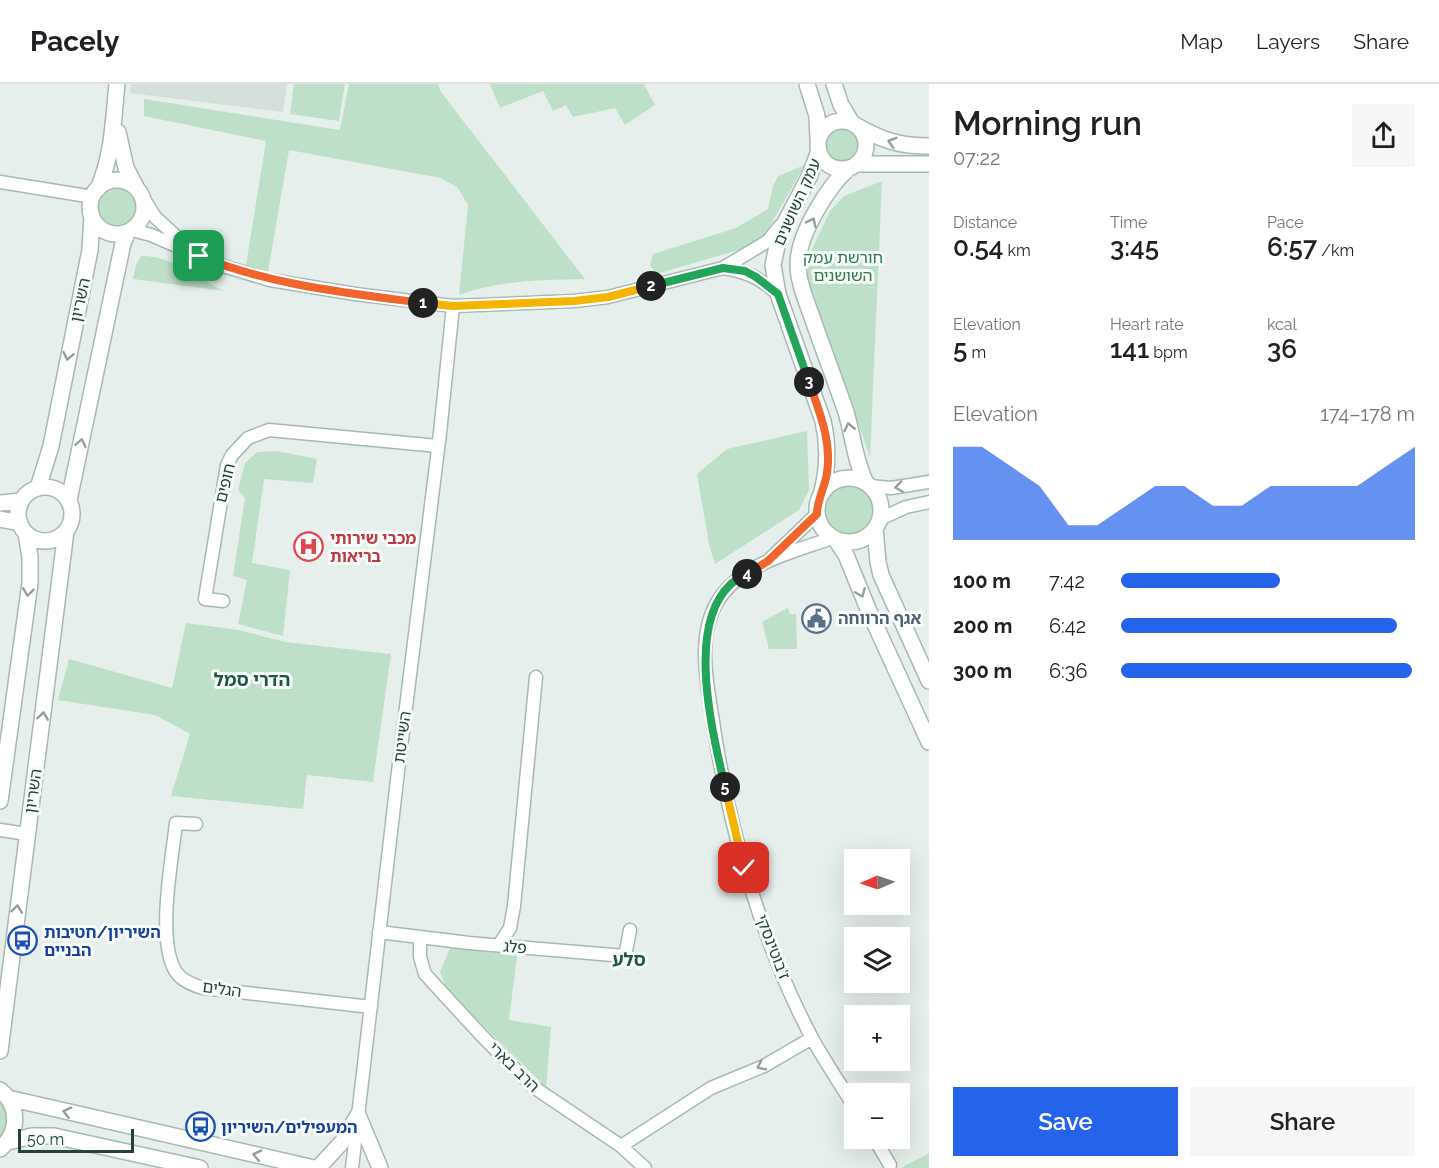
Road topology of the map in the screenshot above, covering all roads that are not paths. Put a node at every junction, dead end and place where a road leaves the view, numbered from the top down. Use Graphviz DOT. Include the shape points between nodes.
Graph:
graph roads {
  1 [pos="117,84"];
  2 [pos="807,84"];
  3 [pos="834,84"];
  4 [pos="114,112"];
  5 [pos="855,125"];
  6 [pos="929,146"];
  7 [pos="818,147"];
  8 [pos="929,164"];
  9 [pos="853,166"];
  10 [pos="0,182"];
  11 [pos="139,193"];
  12 [pos="95,194"];
  13 [pos="92,216"];
  14 [pos="785,221"];
  15 [pos="130,231"];
  16 [pos="199,256"];
  17 [pos="723,268"];
  18 [pos="778,294"];
  19 [pos="453,306"];
  20 [pos="438,446"];
  21 [pos="929,482"];
  22 [pos="868,484"];
  23 [pos="38,488"];
  24 [pos="821,495"];
  25 [pos="69,500"];
  26 [pos="21,501"];
  27 [pos="929,502"];
  28 [pos="0,503"];
  29 [pos="817,514"];
  30 [pos="0,519"];
  31 [pos="878,524"];
  32 [pos="23,528"];
  33 [pos="66,531"];
  34 [pos="834,539"];
  35 [pos="768,561"];
  36 [pos="223,601"];
  37 [pos="536,677"];
  38 [pos="929,681"];
  39 [pos="929,742"];
  40 [pos="0,801"];
  41 [pos="196,824"];
  42 [pos="0,830"];
  43 [pos="27,834"];
  44 [pos="630,930"];
  45 [pos="379,932"];
  46 [pos="420,938"];
  47 [pos="500,945"];
  48 [pos="371,1007"];
  49 [pos="812,1038"];
  50 [pos="0,1051"];
  51 [pos="844,1090"];
  52 [pos="3,1091"];
  53 [pos="358,1115"];
  54 [pos="4,1146"];
  55 [pos="621,1146"];
  56 [pos="881,1149"];
  57 [pos="890,1164"];
  58 [pos="200,1168"];
  59 [pos="316,1168"];
  60 [pos="352,1168"];
  61 [pos="380,1168"];
  62 [pos="645,1168"];
  1 -- 4 [label="street"];
  2 -- 7 [label="street, עמק השושנים" via="817,116"];
  3 -- 5 [label="street" via="841,105"];
  4 -- 11 [label="street" via="126,168"];
  4 -- 12 [label="street" via="111,149"];
  6 -- 5 [label="street, one-way" via="889,142"];
  5 -- 7 [label="street" via="836,121 828,125 820,135"];
  5 -- 9 [label="street" via="866,142 866,150"];
  7 -- 9 [label="street" via="832,167"];
  7 -- 14 [label="street, עמק השושנים" via="809,177"];
  8 -- 9 [label="street"];
  22 -- 9 [label="street, עמק השושנים, one-way" via="860,470 846,414 801,287 798,264 813,219 837,179"];
  10 -- 12 [label="street"];
  11 -- 12 [label="street" via="129,183 117,181 108,182"];
  11 -- 15 [label="street" via="143,215"];
  11 -- 16 [label="street" via="155,217"];
  12 -- 13 [label="street"];
  13 -- 15 [label="street" via="106,232"];
  13 -- 23 [label="street, השריון, one-way" via="90,250 51,446"];
  14 -- 17 [label="street" via="768,241"];
  14 -- 18 [label="street, עמק השושנים" via="773,265"];
  15 -- 16 [label="street" via="151,235"];
  25 -- 15 [label="street, השריון, one-way" via="123,243"];
  16 -- 19 [label="street" via="270,280"];
  17 -- 18 [label="street" via="745,271"];
  17 -- 19 [label="street" via="608,297"];
  18 -- 24 [label="street, עמק השושנים" via="827,438 828,465"];
  19 -- 20 [label="street, השייטת"];
  20 -- 36 [label="street, חופים" via="269,430 248,438 227,465 205,599"];
  20 -- 45 [label="street, השייטת"];
  21 -- 22 [label="street, one-way" via="891,488"];
  22 -- 24 [label="street" via="841,479"];
  22 -- 31 [label="street" via="879,501"];
  23 -- 25 [label="street" via="55,489"];
  23 -- 26 [label="street"];
  24 -- 29 [label="street"];
  25 -- 33 [label="street" via="72,516"];
  26 -- 28 [label="street"];
  26 -- 32 [label="street" via="18,516"];
  27 -- 31 [label="street" via="906,507"];
  29 -- 34 [label="street" via="822,527"];
  29 -- 35 [label="street, ז'בוטינסקי"];
  30 -- 32 [label="street"];
  31 -- 34 [label="street" via="864,539"];
  31 -- 38 [label="street" via="881,575"];
  32 -- 33 [label="street" via="31,537 44,541 56,539"];
  32 -- 40 [label="street, השריון, one-way" via="30,557 30,583"];
  43 -- 33 [label="street, השריון, one-way"];
  34 -- 35 [label="street, ז'בוטינסקי"];
  34 -- 39 [label="street, one-way" via="846,555"];
  35 -- 49 [label="street, ז'בוטינסקי" via="731,584 718,601 709,621 706,676 716,744 744,868 766,932"];
  37 -- 47 [label="street" via="514,906 510,928"];
  41 -- 48 [label="street, הגלים" via="176,824 166,917 170,961 177,974 189,984 203,988"];
  42 -- 43 [label="street"];
  50 -- 43 [label="street, השריון, one-way"];
  44 -- 47 [label="street, פלג" via="625,956"];
  45 -- 46 [label="street, פלג"];
  45 -- 48 [label="street, השייטת"];
  46 -- 47 [label="street, פלג"];
  46 -- 55 [label="street, הרב בארי" via="425,975 482,1036 532,1086"];
  48 -- 53 [label="street, השייטת"];
  49 -- 51 [label="street, ז'בוטינסקי"];
  49 -- 55 [label="street, one-way" via="764,1066 711,1088"];
  52 -- 54 [label="street" via="15,1116"];
  59 -- 52 [label="street, one-way"];
  53 -- 59 [label="street" via="334,1152"];
  53 -- 60 [label="street, השייטת"];
  53 -- 61 [label="street"];
  54 -- 58 [label="street" via="32,1136 54,1136"];
  55 -- 62 [label="street, הרב בארי"];
  56 -- 57 [label="street"];
}
